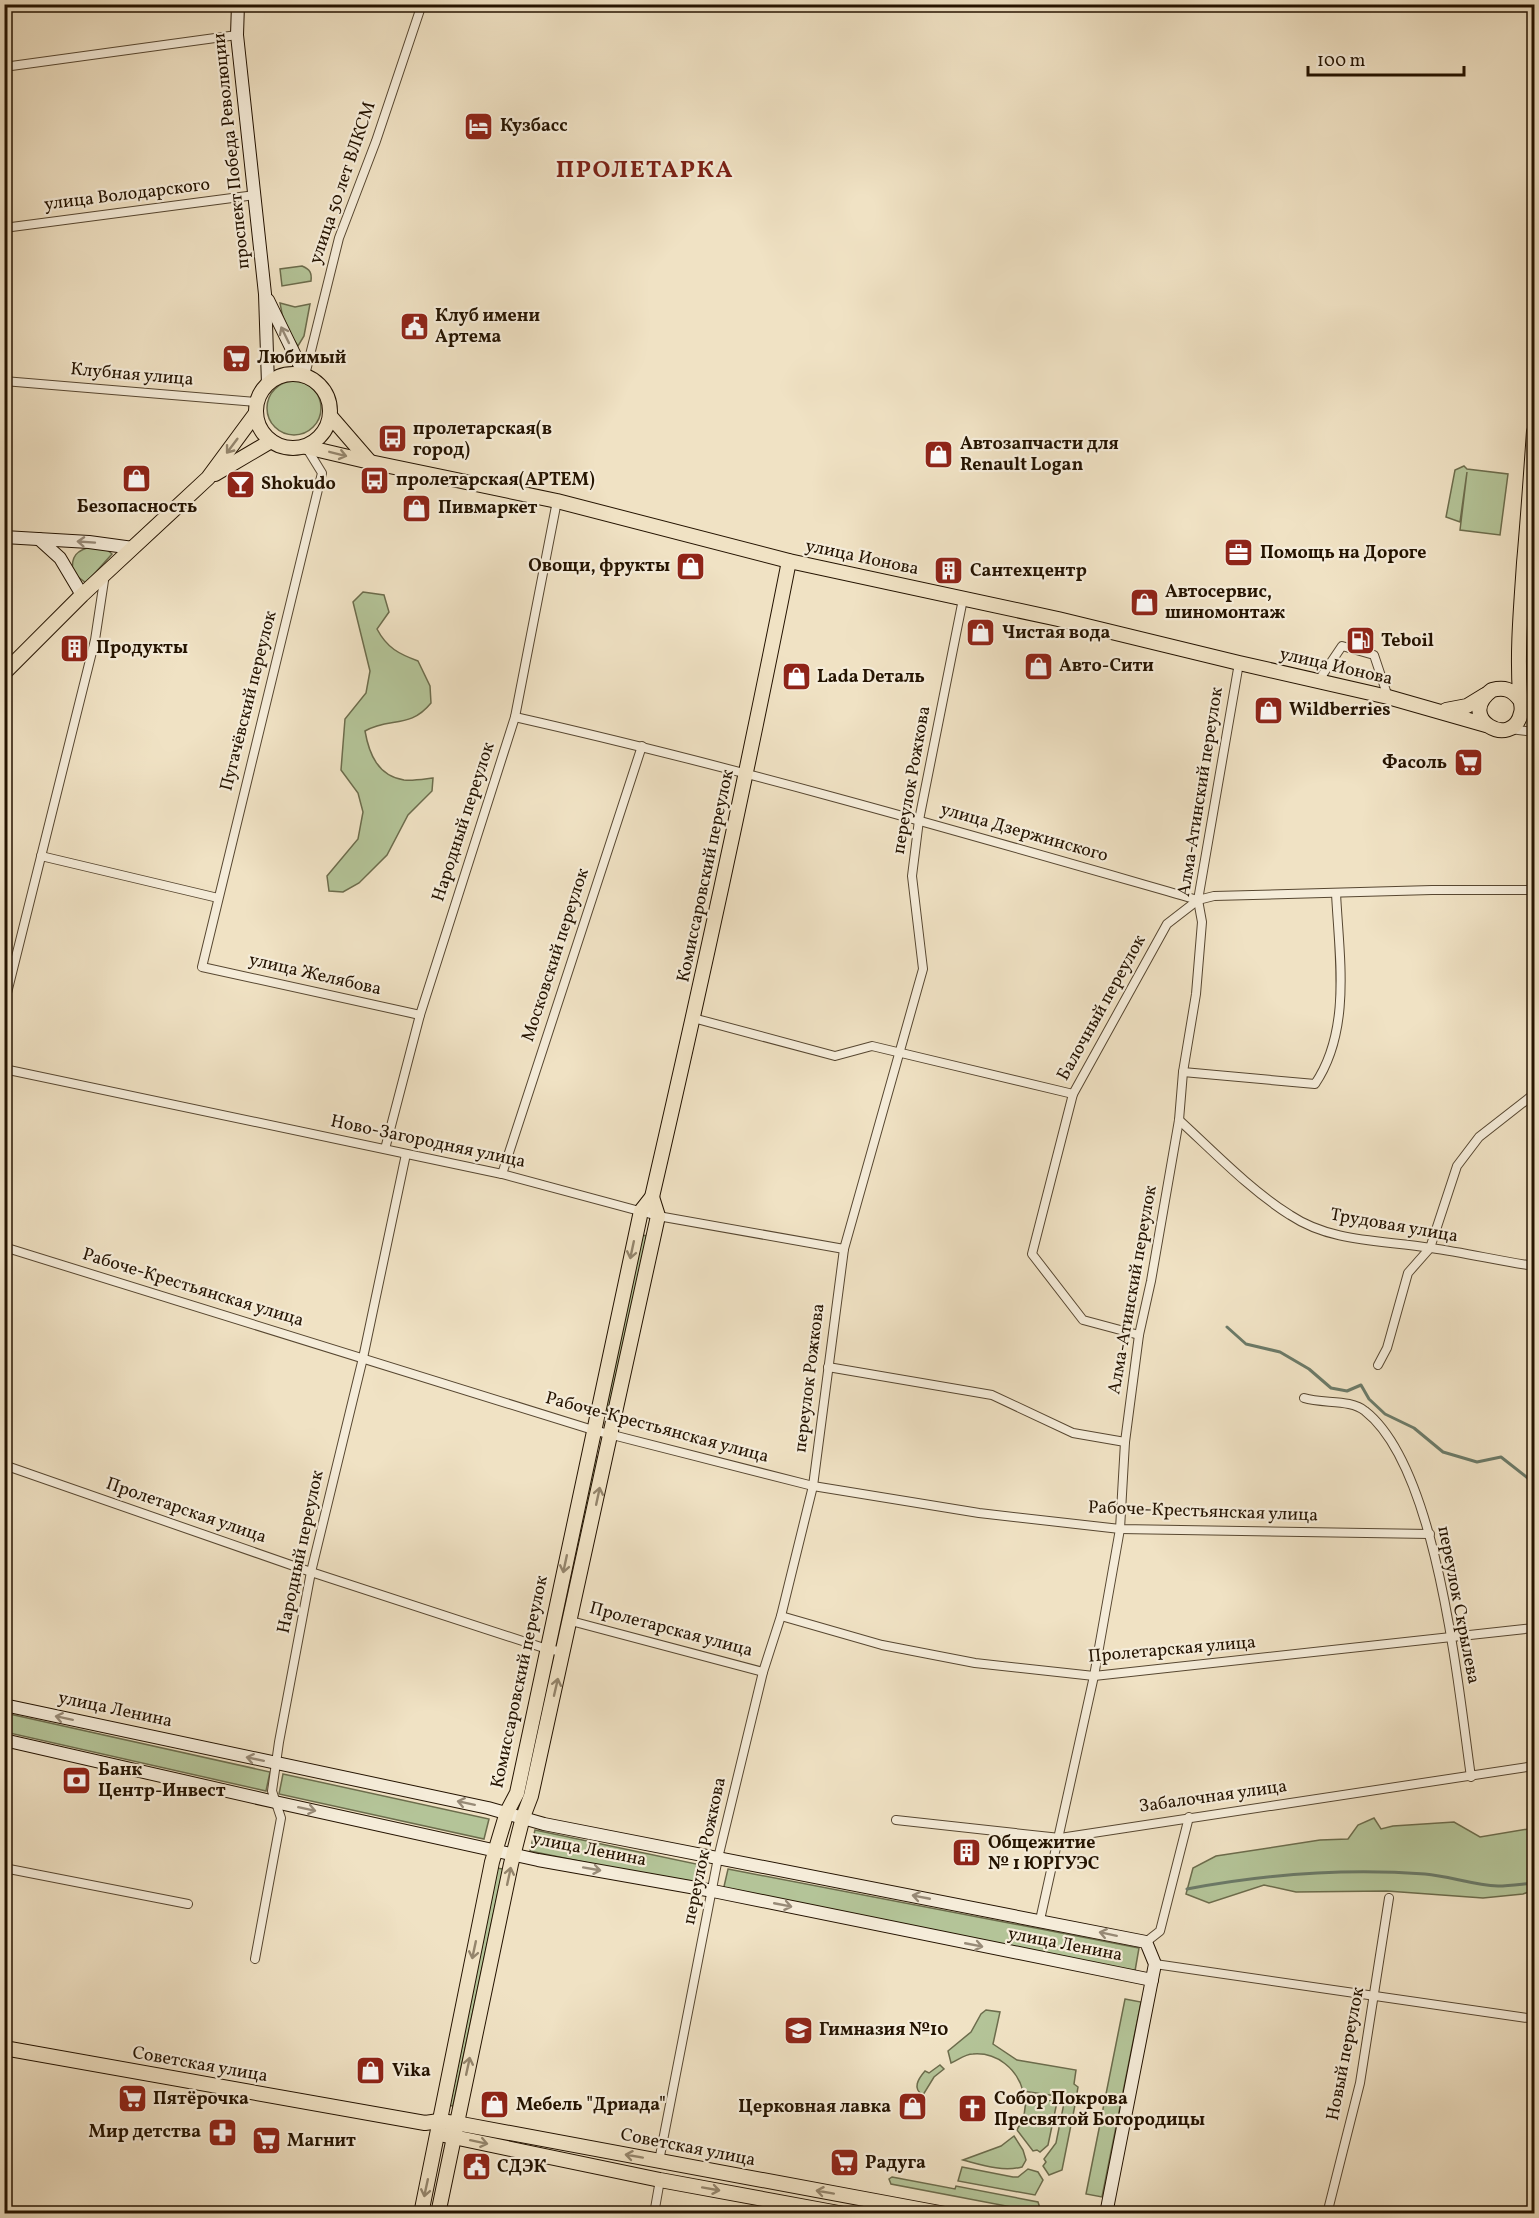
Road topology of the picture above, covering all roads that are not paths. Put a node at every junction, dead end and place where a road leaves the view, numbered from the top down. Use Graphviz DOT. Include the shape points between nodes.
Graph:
graph roads {
  1 [pos="238,4"];
  2 [pos="422,4"];
  3 [pos="237,35"];
  4 [pos="4,67"];
  5 [pos="255,195"];
  6 [pos="4,228"];
  7 [pos="265,294"];
  8 [pos="305,376"];
  9 [pos="4,381"];
  10 [pos="268,384"];
  11 [pos="257,408"];
  12 [pos="331,417"];
  13 [pos="1534,431"];
  14 [pos="271,441"];
  15 [pos="306,447"];
  16 [pos="370,462"];
  17 [pos="1533,469"];
  18 [pos="208,478"];
  19 [pos="557,501"];
  20 [pos="4,537"];
  21 [pos="39,539"];
  22 [pos="133,548"];
  23 [pos="789,561"];
  24 [pos="105,573"];
  25 [pos="82,596"];
  26 [pos="963,599"];
  27 [pos="1517,662"];
  28 [pos="1239,663"];
  29 [pos="4,673"];
  30 [pos="1319,680"];
  31 [pos="1488,692"];
  32 [pos="1388,697"];
  33 [pos="1520,700"];
  34 [pos="1420,705"];
  35 [pos="1521,716"];
  36 [pos="515,717"];
  37 [pos="1486,725"];
  38 [pos="1510,729"];
  39 [pos="1534,732"];
  40 [pos="642,746"];
  41 [pos="747,773"];
  42 [pos="919,820"];
  43 [pos="41,856"];
  44 [pos="1534,890"];
  45 [pos="1336,892"];
  46 [pos="218,898"];
  47 [pos="1198,900"];
  48 [pos="202,967"];
  49 [pos="4,1005"];
  50 [pos="420,1016"];
  51 [pos="693,1018"];
  52 [pos="899,1052"];
  53 [pos="4,1069"];
  54 [pos="1183,1072"];
  55 [pos="1073,1094"];
  56 [pos="1534,1094"];
  57 [pos="1179,1120"];
  58 [pos="385,1149"];
  59 [pos="406,1154"];
  60 [pos="502,1174"];
  61 [pos="652,1197"];
  62 [pos="641,1211"];
  63 [pos="658,1216"];
  64 [pos="4,1247"];
  65 [pos="844,1248"];
  66 [pos="1430,1248"];
  67 [pos="1534,1266"];
  68 [pos="1139,1335"];
  69 [pos="363,1358"];
  70 [pos="1378,1365"];
  71 [pos="828,1367"];
  72 [pos="1304,1398"];
  73 [pos="593,1430"];
  74 [pos="612,1434"];
  75 [pos="1125,1442"];
  76 [pos="4,1465"];
  77 [pos="813,1486"];
  78 [pos="1120,1530"];
  79 [pos="1430,1534"];
  80 [pos="311,1572"];
  81 [pos="781,1616"];
  82 [pos="571,1621"];
  83 [pos="1534,1628"];
  84 [pos="1450,1638"];
  85 [pos="547,1649"];
  86 [pos="564,1652"];
  87 [pos="763,1672"];
  88 [pos="1094,1676"];
  89 [pos="4,1705"];
  90 [pos="4,1740"];
  91 [pos="277,1764"];
  92 [pos="1534,1766"];
  93 [pos="1471,1777"];
  94 [pos="274,1803"];
  95 [pos="507,1812"];
  96 [pos="523,1817"];
  97 [pos="1189,1817"];
  98 [pos="896,1820"];
  99 [pos="1060,1838"];
  100 [pos="496,1851"];
  101 [pos="513,1854"];
  102 [pos="718,1858"];
  103 [pos="4,1868"];
  104 [pos="712,1891"];
  105 [pos="1389,1898"];
  106 [pos="188,1904"];
  107 [pos="1040,1920"];
  108 [pos="1146,1942"];
  109 [pos="255,1959"];
  110 [pos="1155,1964"];
  111 [pos="1152,1980"];
  112 [pos="1374,1997"];
  113 [pos="1534,2019"];
  114 [pos="4,2048"];
  115 [pos="438,2127"];
  116 [pos="454,2130"];
  117 [pos="659,2161"];
  118 [pos="660,2180"];
  119 [pos="421,2214"];
  120 [pos="438,2214"];
  121 [pos="654,2214"];
  122 [pos="844,2214"];
  123 [pos="945,2214"];
  124 [pos="1106,2214"];
  125 [pos="1327,2214"];
  1 -- 3 [label="main road, проспект Победа Революции"];
  2 -- 8 [label="street, улица 50 лет ВЛКСМ" via="339,238"];
  3 -- 4 [label="street"];
  3 -- 5 [label="main road, проспект Победа Революции"];
  5 -- 6 [label="street, улица Володарского"];
  5 -- 7 [label="main road, проспект Победа Революции"];
  8 -- 7 [label="main road, проспект Победа Революции, one-way"];
  7 -- 10 [label="main road, проспект Победа Революции"];
  8 -- 10 [label="main road" via="278,377"];
  8 -- 12 [label="main road" via="325,391"];
  9 -- 11 [label="street, Клубная улица"];
  10 -- 11 [label="main road"];
  11 -- 14 [label="main road" via="263,433"];
  11 -- 18 [label="main road, one-way"];
  12 -- 15 [label="main road" via="326,430"];
  12 -- 16 [label="main road"];
  13 -- 17 [label="main road"];
  14 -- 15 [label="main road" via="291,449"];
  14 -- 18 [label="main road"];
  15 -- 16 [label="main road, улица Ионова, one-way"];
  15 -- 46 [label="street, Пугачёвский переулок" via="322,473"];
  16 -- 19 [label="main road, улица Ионова"];
  17 -- 27 [label="main road"];
  18 -- 22 [label="main road"];
  19 -- 23 [label="main road, улица Ионова"];
  19 -- 36 [label="street, Народный переулок"];
  20 -- 21 [label="main road"];
  22 -- 21 [label="main road, one-way"];
  21 -- 25 [label="main road" via="60,558"];
  22 -- 24 [label="main road"];
  23 -- 26 [label="main road, улица Ионова"];
  23 -- 41 [label="main road, Комиссаровский переулок"];
  24 -- 25 [label="main road"];
  24 -- 43 [label="street" via="95,640"];
  25 -- 29 [label="main road"];
  26 -- 28 [label="main road, улица Ионова"];
  26 -- 42 [label="street, переулок Рожкова"];
  27 -- 31 [label="main road" via="1506,680"];
  27 -- 33 [label="main road"];
  28 -- 30 [label="main road, улица Ионова"];
  28 -- 47 [label="street, Алма-Атинский переулок"];
  30 -- 32 [label="main road, улица Ионова"];
  30 -- 32 [label="street" via="1342,646 1374,655"];
  31 -- 33 [label="main road" via="1508,689"];
  31 -- 34 [label="main road" via="1467,706 1449,710"];
  31 -- 37 [label="main road" via="1479,710"];
  32 -- 34 [label="main road, улица Ионова"];
  33 -- 35 [label="main road"];
  34 -- 37 [label="main road, улица Ионова"];
  35 -- 38 [label="main road"];
  35 -- 39 [label="street"];
  36 -- 40 [label="street, улица Дзержинского"];
  36 -- 50 [label="street, Народный переулок"];
  37 -- 38 [label="main road"];
  38 -- 39 [label="street"];
  40 -- 41 [label="street, улица Дзержинского"];
  40 -- 60 [label="street, Московский переулок"];
  41 -- 42 [label="street, улица Дзержинского"];
  41 -- 51 [label="main road, Комиссаровский переулок"];
  42 -- 47 [label="street, улица Дзержинского"];
  42 -- 52 [label="street, переулок Рожкова" via="912,876 923,969"];
  43 -- 46 [label="street"];
  43 -- 49 [label="street"];
  44 -- 45 [label="street, улица Дзержинского"];
  45 -- 47 [label="street, улица Дзержинского" via="1214,896"];
  45 -- 54 [label="street" via="1339,1015 1327,1067 1315,1084"];
  46 -- 48 [label="street, Пугачёвский переулок"];
  47 -- 54 [label="street, Алма-Атинский переулок" via="1202,922 1196,994"];
  47 -- 55 [label="street, Балочный переулок" via="1167,924"];
  48 -- 50 [label="street, улица Желябова"];
  50 -- 58 [label="street, Народный переулок"];
  51 -- 52 [label="street" via="835,1056 872,1046"];
  51 -- 61 [label="main road, Комиссаровский переулок"];
  52 -- 55 [label="street"];
  52 -- 65 [label="street, переулок Рожкова"];
  53 -- 58 [label="street, Ново-Загородняя улица"];
  54 -- 57 [label="street, Алма-Атинский переулок"];
  55 -- 68 [label="street, Балочный переулок" via="1032,1254 1083,1320"];
  56 -- 66 [label="street" via="1479,1137 1456,1167"];
  57 -- 66 [label="street, Трудовая улица" via="1290,1216 1321,1231"];
  57 -- 68 [label="street, Алма-Атинский переулок"];
  58 -- 59 [label="street, Ново-Загородняя улица"];
  59 -- 60 [label="street, Ново-Загородняя улица"];
  59 -- 69 [label="street, Народный переулок"];
  60 -- 62 [label="street, Ново-Загородняя улица"];
  61 -- 62 [label="main road, Комиссаровский переулок"];
  61 -- 63 [label="main road, Комиссаровский переулок"];
  62 -- 63 [label="street, Ново-Загородняя улица"];
  62 -- 73 [label="main road, Комиссаровский переулок, one-way"];
  63 -- 65 [label="street, Ново-Загородняя улица"];
  63 -- 74 [label="main road, Комиссаровский переулок"];
  64 -- 69 [label="street, Рабоче-Крестьянская улица"];
  65 -- 71 [label="street, переулок Рожкова"];
  66 -- 67 [label="street, Трудовая улица"];
  66 -- 70 [label="street" via="1408,1273 1387,1348"];
  68 -- 75 [label="street, Алма-Атинский переулок"];
  69 -- 73 [label="street, Рабоче-Крестьянская улица"];
  69 -- 80 [label="street, Народный переулок"];
  71 -- 75 [label="street" via="992,1395 1073,1433"];
  71 -- 77 [label="street, переулок Рожкова"];
  72 -- 79 [label="street, переулок Скрылева" via="1353,1404 1365,1410 1396,1448"];
  73 -- 74 [label="street, Рабоче-Крестьянская улица"];
  73 -- 85 [label="main road, Комиссаровский переулок, one-way"];
  74 -- 77 [label="street, Рабоче-Крестьянская улица"];
  82 -- 74 [label="main road, Комиссаровский переулок, one-way"];
  75 -- 78 [label="street, Алма-Атинский переулок"];
  76 -- 80 [label="street, Пролетарская улица"];
  77 -- 78 [label="street, Рабоче-Крестьянская улица" via="979,1513"];
  77 -- 81 [label="street, переулок Рожкова"];
  78 -- 79 [label="street, Рабоче-Крестьянская улица"];
  78 -- 88 [label="street, Алма-Атинский переулок"];
  79 -- 84 [label="street, переулок Скрылева"];
  80 -- 85 [label="street, Пролетарская улица"];
  80 -- 91 [label="street, Народный переулок"];
  81 -- 87 [label="street, переулок Рожкова"];
  81 -- 88 [label="street, Пролетарская улица" via="882,1645 975,1663"];
  82 -- 86 [label="main road, Комиссаровский переулок"];
  82 -- 87 [label="street, Пролетарская улица"];
  83 -- 84 [label="street, Пролетарская улица"];
  84 -- 88 [label="street, Пролетарская улица"];
  84 -- 93 [label="street, переулок Скрылева"];
  85 -- 86 [label="street, Пролетарская улица"];
  85 -- 95 [label="main road, Комиссаровский переулок" via="517,1793"];
  96 -- 86 [label="main road, Комиссаровский переулок, one-way"];
  87 -- 102 [label="street, переулок Рожкова"];
  88 -- 99 [label="street, Алма-Атинский переулок"];
  91 -- 89 [label="main road, улица Ленина, one-way"];
  90 -- 94 [label="main road, улица Ленина"];
  91 -- 94 [label="street, Народный переулок"];
  95 -- 91 [label="main road, улица Ленина, one-way"];
  92 -- 93 [label="street, Забалочная улица"];
  93 -- 97 [label="street, Забалочная улица"];
  94 -- 100 [label="main road, улица Ленина, one-way"];
  94 -- 109 [label="street, Народный переулок" via="281,1818"];
  95 -- 96 [label="main road, улица Ленина"];
  95 -- 100 [label="main road, Комиссаровский переулок"];
  96 -- 101 [label="main road, Комиссаровский переулок"];
  96 -- 102 [label="main road, улица Ленина"];
  97 -- 99 [label="street, Забалочная улица"];
  97 -- 108 [label="street" via="1160,1931"];
  98 -- 99 [label="street, Забалочная улица"];
  99 -- 107 [label="street, Алма-Атинский переулок"];
  100 -- 101 [label="main road, улица Ленина"];
  100 -- 115 [label="main road, Комиссаровский переулок, one-way"];
  101 -- 104 [label="main road, улица Ленина, one-way"];
  116 -- 101 [label="main road, Комиссаровский переулок, one-way"];
  102 -- 104 [label="street, переулок Рожкова"];
  107 -- 102 [label="main road, улица Ленина, one-way"];
  103 -- 106 [label="street"];
  104 -- 111 [label="main road, улица Ленина, one-way"];
  104 -- 117 [label="street, переулок Рожкова"];
  105 -- 112 [label="street, Новый переулок"];
  108 -- 107 [label="main road, улица Ленина, one-way"];
  108 -- 110 [label="main road, улица Ленина"];
  110 -- 111 [label="main road"];
  110 -- 112 [label="street"];
  111 -- 124 [label="main road"];
  112 -- 113 [label="street"];
  112 -- 125 [label="street, Новый переулок" via="1360,2083"];
  114 -- 115 [label="main road, Советская улица"];
  115 -- 116 [label="main road, Советская улица"];
  115 -- 119 [label="main road, Комиссаровский переулок, one-way"];
  117 -- 116 [label="main road, Советская улица, one-way"];
  116 -- 118 [label="main road, Советская улица, one-way"];
  116 -- 120 [label="main road, Комиссаровский переулок"];
  123 -- 117 [label="main road, Советская улица, one-way"];
  118 -- 121 [label="street"];
  118 -- 122 [label="main road, Советская улица, one-way"];
}
